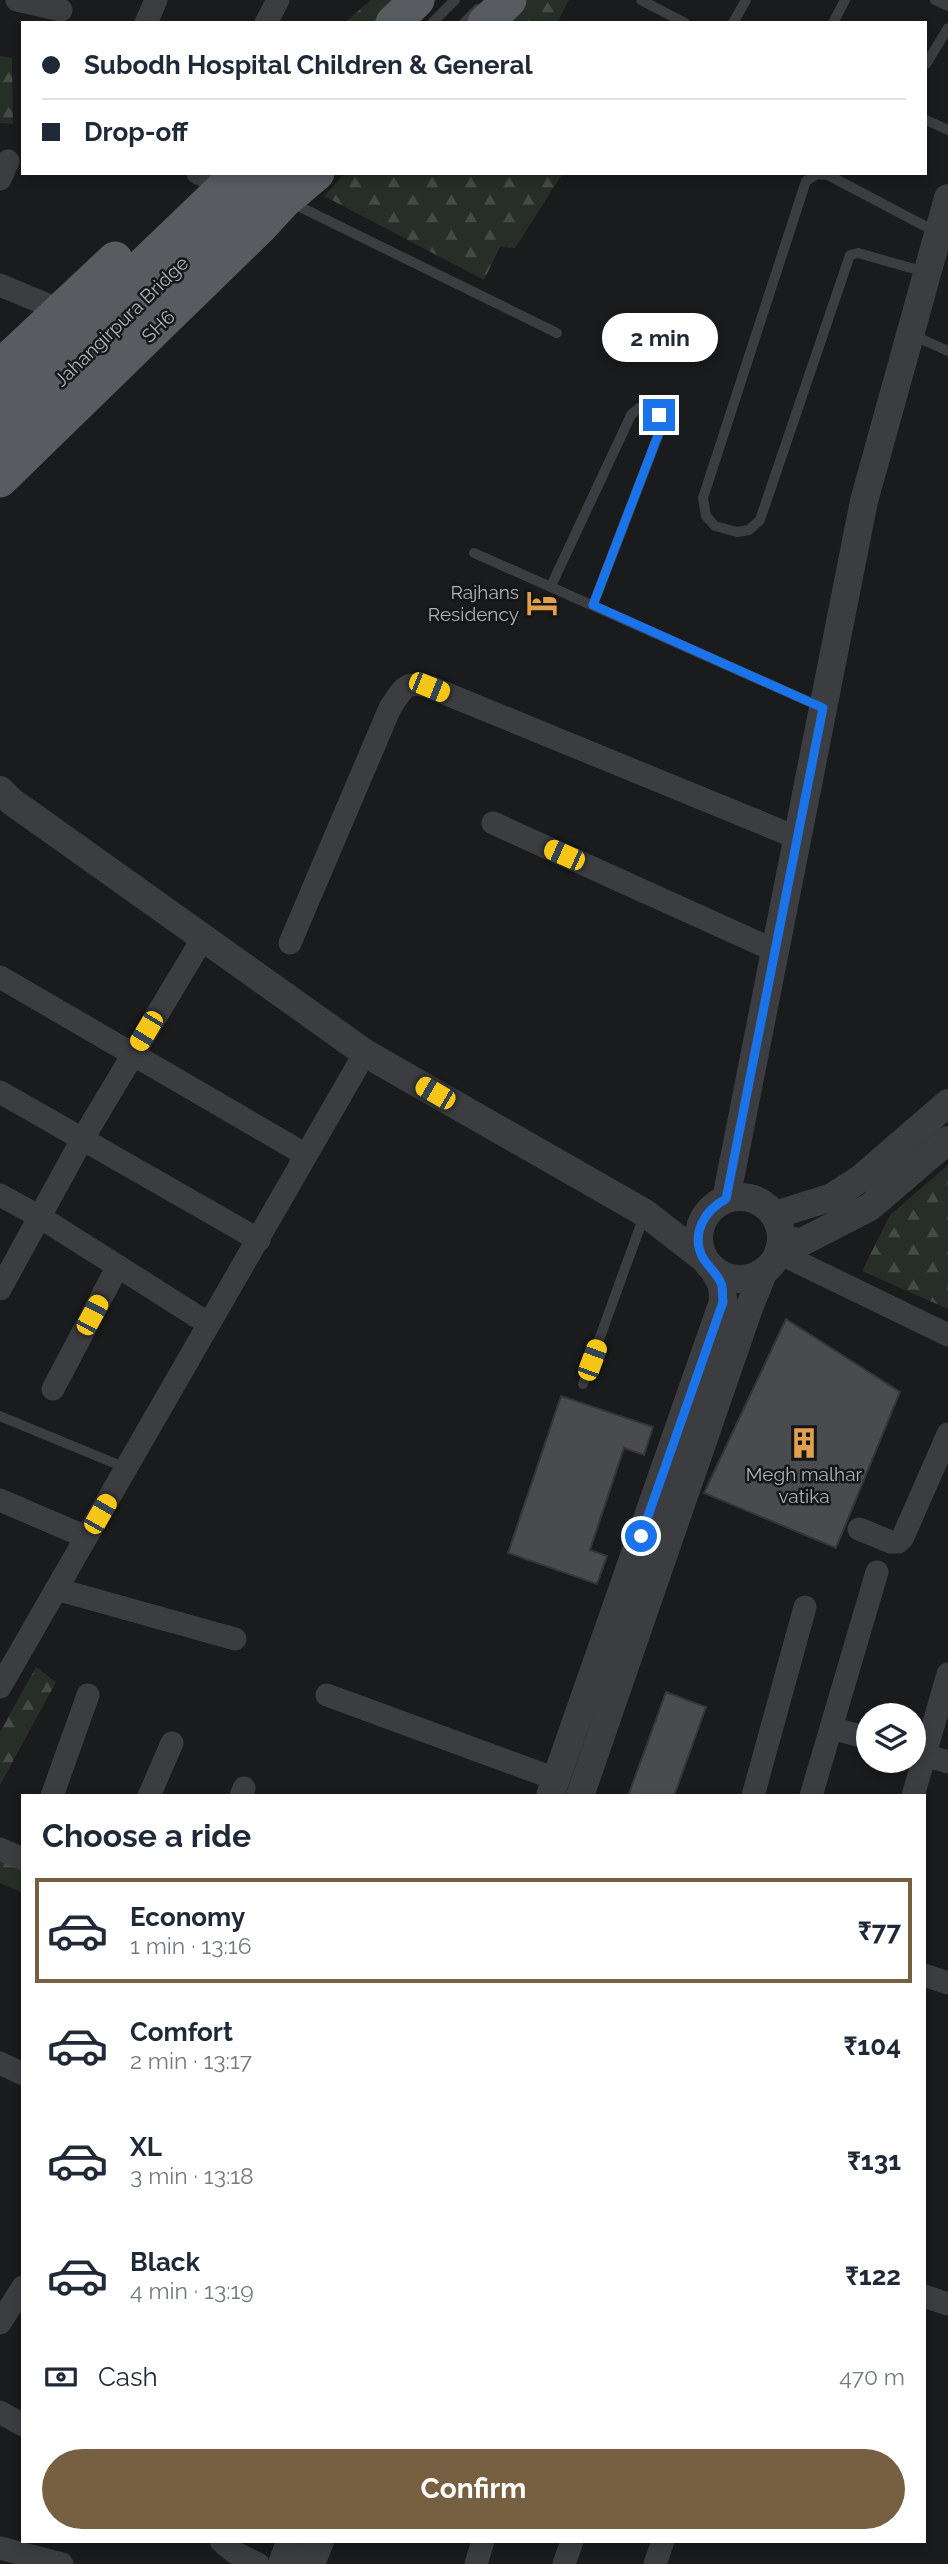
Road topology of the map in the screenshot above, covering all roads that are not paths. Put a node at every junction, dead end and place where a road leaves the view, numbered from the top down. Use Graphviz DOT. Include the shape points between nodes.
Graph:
graph roads {
  1 [pos="17,0"];
  2 [pos="156,0"];
  3 [pos="278,0"];
  4 [pos="417,0"];
  5 [pos="455,0"];
  6 [pos="488,0"];
  7 [pos="509,0"];
  8 [pos="641,0"];
  9 [pos="746,0"];
  10 [pos="845,0"];
  11 [pos="936,0"];
  12 [pos="948,6"];
  13 [pos="61,10"];
  14 [pos="147,21"];
  15 [pos="267,21"];
  16 [pos="395,21"];
  17 [pos="434,21"];
  18 [pos="466,21"];
  19 [pos="487,21"];
  20 [pos="681,21"];
  21 [pos="734,21"];
  22 [pos="834,21"];
  23 [pos="948,28"];
  24 [pos="927,62"];
  25 [pos="927,120"];
  26 [pos="948,130"];
  27 [pos="313,175"];
  28 [pos="815,175"];
  29 [pos="822,175"];
  30 [pos="219,181"];
  31 [pos="288,186"];
  32 [pos="948,198"];
  33 [pos="938,233"];
  34 [pos="927,272"];
  35 [pos="0,285"];
  36 [pos="60,310"];
  37 [pos="557,333"];
  38 [pos="910,334"];
  39 [pos="948,351"];
  40 [pos="0,367"];
  41 [pos="0,402"];
  42 [pos="0,438"];
  43 [pos="0,480"];
  44 [pos="474,553"];
  45 [pos="551,586"];
  46 [pos="593,605"];
  47 [pos="823,708"];
  48 [pos="4,796"];
  49 [pos="493,823"];
  50 [pos="798,838"];
  51 [pos="203,938"];
  52 [pos="290,943"];
  53 [pos="776,951"];
  54 [pos="0,977"];
  55 [pos="365,1053"];
  56 [pos="132,1054"];
  57 [pos="0,1092"];
  58 [pos="948,1103"];
  59 [pos="83,1138"];
  60 [pos="948,1140"];
  61 [pos="738,1143"];
  62 [pos="306,1155"];
  63 [pos="0,1195"];
  64 [pos="720,1202"];
  65 [pos="645,1213"];
  66 [pos="40,1217"];
  67 [pos="773,1238"];
  68 [pos="259,1240"];
  69 [pos="708,1264"];
  70 [pos="118,1266"];
  71 [pos="0,1289"];
  72 [pos="209,1324"];
  73 [pos="948,1335"];
  74 [pos="583,1384"];
  75 [pos="53,1389"];
  76 [pos="0,1416"];
  77 [pos="948,1434"];
  78 [pos="126,1468"];
  79 [pos="0,1500"];
  80 [pos="859,1529"];
  81 [pos="86,1537"];
  82 [pos="877,1572"];
  83 [pos="56,1589"];
  84 [pos="805,1607"];
  85 [pos="235,1639"];
  86 [pos="948,1674"];
  87 [pos="0,1687"];
  88 [pos="88,1695"];
  89 [pos="327,1695"];
  90 [pos="831,1728"];
  91 [pos="926,1734"];
  92 [pos="856,1735"];
  93 [pos="172,1742"];
  94 [pos="926,1755"];
  95 [pos="948,1762"];
  96 [pos="916,1773"];
  97 [pos="553,1787"];
  98 [pos="53,1794"];
  99 [pos="150,1794"];
  100 [pos="581,1794"];
  101 [pos="754,1794"];
  102 [pos="812,1794"];
  103 [pos="912,1794"];
  104 [pos="0,1849"];
  105 [pos="21,1858"];
  106 [pos="926,1976"];
  107 [pos="948,1983"];
  108 [pos="21,2290"];
  109 [pos="926,2297"];
  110 [pos="948,2304"];
  111 [pos="0,2323"];
  112 [pos="0,2412"];
  113 [pos="21,2424"];
  114 [pos="227,2543"];
  115 [pos="289,2543"];
  116 [pos="319,2543"];
  117 [pos="482,2543"];
  118 [pos="571,2543"];
  119 [pos="662,2543"];
  120 [pos="0,2548"];
  121 [pos="52,2563"];
  122 [pos="258,2564"];
  123 [pos="282,2564"];
  124 [pos="311,2564"];
  125 [pos="476,2564"];
  126 [pos="564,2564"];
  127 [pos="655,2564"];
  1 -- 13 [label="street"];
  2 -- 14 [label="street"];
  3 -- 15 [label="street"];
  4 -- 16 [label="main road"];
  5 -- 17 [label="lane"];
  6 -- 18 [label="lane"];
  7 -- 19 [label="main road"];
  8 -- 20 [label="lane"];
  9 -- 21 [label="lane"];
  10 -- 22 [label="lane"];
  11 -- 12 [label="lane"];
  23 -- 24 [label="lane"];
  25 -- 26 [label="lane"];
  27 -- 31 [label="main road, SH6"];
  28 -- 34 [label="lane" via="806,181 703,498 709,522 737,531 749,530 760,520 850,255 858,253"];
  29 -- 33 [label="lane"];
  30 -- 31 [label="main road"];
  30 -- 36 [label="main road"];
  30 -- 41 [label="main road, Jahangirpura Bridge"];
  30 -- 42 [label="main road, Jahangirpura Bridge"];
  31 -- 37 [label="lane"];
  31 -- 43 [label="main road, SH6" via="261,226"];
  32 -- 33 [label="street"];
  33 -- 34 [label="street"];
  34 -- 38 [label="street"];
  35 -- 36 [label="street"];
  36 -- 40 [label="main road"];
  38 -- 39 [label="lane"];
  38 -- 47 [label="street" via="864,501"];
  44 -- 45 [label="lane"];
  45 -- 46 [label="lane"];
  45 -- 46 [label="lane" via="631,415 639,408 649,409 663,422"];
  46 -- 47 [label="lane"];
  47 -- 50 [label="street"];
  48 -- 51 [label="street"];
  49 -- 53 [label="street"];
  50 -- 52 [label="street" via="415,683 404,687 390,708"];
  50 -- 53 [label="street"];
  51 -- 55 [label="street"];
  51 -- 56 [label="street"];
  53 -- 61 [label="street"];
  54 -- 56 [label="street"];
  55 -- 62 [label="street"];
  55 -- 65 [label="street"];
  56 -- 59 [label="street"];
  56 -- 62 [label="street"];
  57 -- 59 [label="street"];
  58 -- 67 [label="street" via="860,1179"];
  59 -- 66 [label="street"];
  59 -- 68 [label="street"];
  60 -- 67 [label="street" via="870,1207 802,1242"];
  61 -- 64 [label="street"];
  61 -- 67 [label="street"];
  62 -- 68 [label="street"];
  63 -- 66 [label="street"];
  64 -- 65 [label="street" via="681,1215"];
  64 -- 67 [label="street" via="748,1198"];
  64 -- 69 [label="street" via="704,1217 699,1230 699,1245"];
  65 -- 69 [label="street"];
  65 -- 74 [label="lane"];
  66 -- 70 [label="street"];
  66 -- 71 [label="street"];
  67 -- 69 [label="street" via="751,1279 725,1277"];
  67 -- 73 [label="street"];
  67 -- 100 [label="street"];
  68 -- 72 [label="street"];
  69 -- 97 [label="street" via="722,1285 723,1302"];
  70 -- 72 [label="street"];
  70 -- 75 [label="street"];
  72 -- 78 [label="street"];
  76 -- 78 [label="lane"];
  77 -- 80 [label="street" via="903,1537 891,1542"];
  78 -- 81 [label="street"];
  79 -- 81 [label="street"];
  81 -- 83 [label="street"];
  82 -- 90 [label="street"];
  83 -- 85 [label="street"];
  83 -- 87 [label="street"];
  84 -- 101 [label="street"];
  86 -- 91 [label="street"];
  88 -- 98 [label="street"];
  89 -- 97 [label="street"];
  90 -- 92 [label="street"];
  90 -- 102 [label="street"];
  93 -- 99 [label="street"];
  94 -- 95 [label="street"];
  96 -- 103 [label="street"];
  104 -- 105 [label="street"];
  106 -- 107 [label="street"];
  108 -- 111 [label="street"];
  109 -- 110 [label="street"];
  112 -- 113 [label="street"];
  114 -- 122 [label="street"];
  115 -- 123 [label="street"];
  116 -- 124 [label="street"];
  117 -- 125 [label="street"];
  118 -- 126 [label="street"];
  119 -- 127 [label="street"];
  120 -- 121 [label="street"];
}
